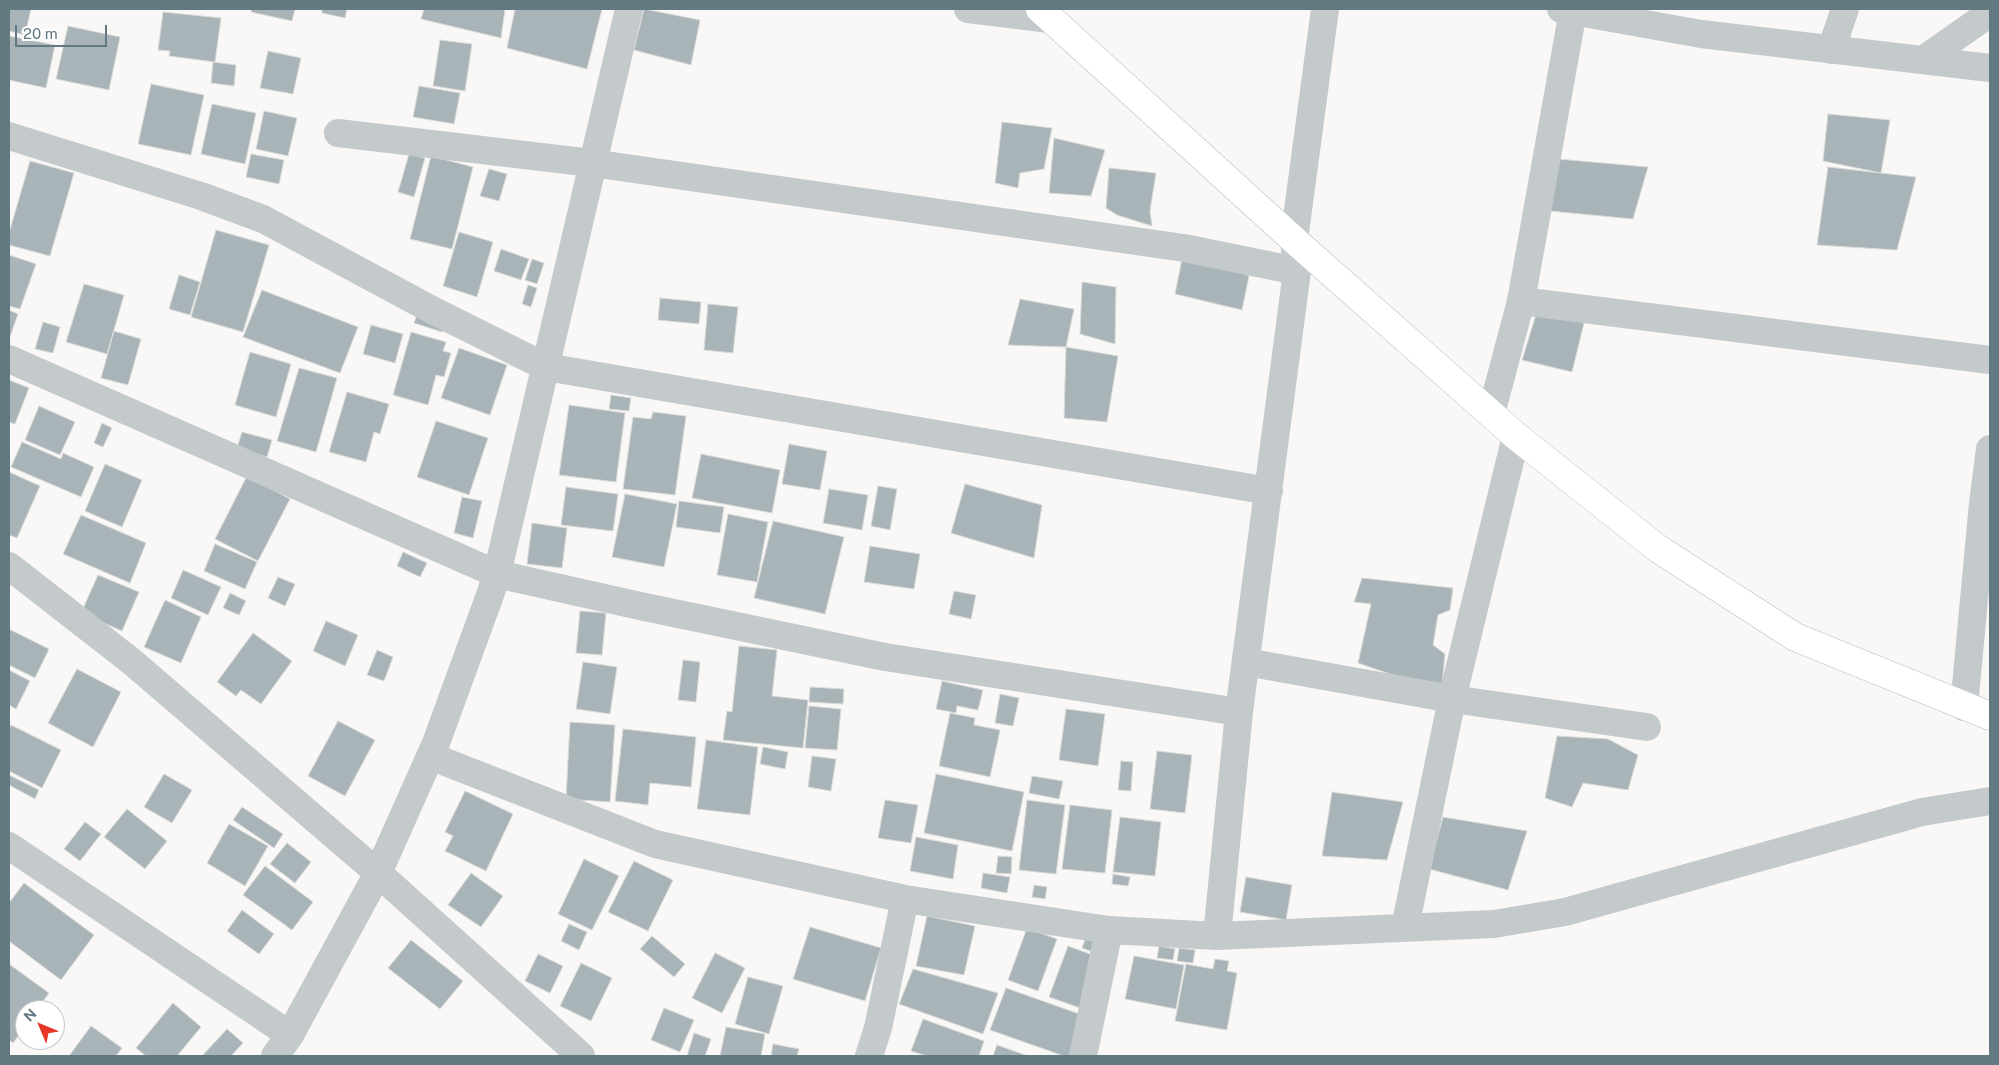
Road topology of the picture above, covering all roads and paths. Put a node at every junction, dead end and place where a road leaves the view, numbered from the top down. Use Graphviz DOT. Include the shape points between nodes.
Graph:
graph roads {
  1 [pos="629,9"];
  2 [pos="968,9"];
  3 [pos="1325,9"];
  4 [pos="1845,9"];
  5 [pos="1567,10"];
  6 [pos="1045,14"];
  7 [pos="1990,14"];
  8 [pos="1831,50"];
  9 [pos="1923,60"];
  10 [pos="1990,68"];
  11 [pos="338,133"];
  12 [pos="9,136"];
  13 [pos="592,163"];
  14 [pos="1294,240"];
  15 [pos="1297,271"];
  16 [pos="1521,301"];
  17 [pos="9,359"];
  18 [pos="1990,360"];
  19 [pos="546,367"];
  20 [pos="1491,414"];
  21 [pos="1516,436"];
  22 [pos="1990,449"];
  23 [pos="1269,491"];
  24 [pos="9,566"];
  25 [pos="497,574"];
  26 [pos="1246,662"];
  27 [pos="1452,699"];
  28 [pos="1964,707"];
  29 [pos="1239,712"];
  30 [pos="1990,716"];
  31 [pos="1647,727"];
  32 [pos="430,756"];
  33 [pos="1990,801"];
  34 [pos="9,846"];
  35 [pos="378,873"];
  36 [pos="905,899"];
  37 [pos="1405,927"];
  38 [pos="1109,930"];
  39 [pos="1217,936"];
  40 [pos="282,1045"];
  41 [pos="581,1056"];
  42 [pos="869,1056"];
  43 [pos="1083,1056"];
  1 -- 13 [label="street"];
  2 -- 6 [label="street"];
  3 -- 14 [label="street"];
  4 -- 8 [label="street"];
  5 -- 8 [label="street" via="1701,34"];
  5 -- 16 [label="street"];
  6 -- 14 [label="main road"];
  7 -- 9 [label="street"];
  8 -- 9 [label="street"];
  9 -- 10 [label="street"];
  11 -- 13 [label="street"];
  12 -- 19 [label="street" via="201,196 263,219 434,312"];
  13 -- 15 [label="street" via="1184,248"];
  13 -- 19 [label="street"];
  14 -- 15 [label="street"];
  14 -- 20 [label="main road"];
  15 -- 23 [label="street"];
  16 -- 18 [label="street"];
  16 -- 20 [label="street"];
  17 -- 25 [label="street"];
  19 -- 23 [label="street"];
  19 -- 25 [label="street"];
  20 -- 21 [label="main road"];
  21 -- 27 [label="street"];
  21 -- 28 [label="main road" via="1657,548 1796,636"];
  22 -- 28 [label="street"];
  23 -- 26 [label="street"];
  24 -- 35 [label="street" via="131,661"];
  25 -- 29 [label="street" via="885,657"];
  25 -- 32 [label="street"];
  26 -- 27 [label="street"];
  26 -- 29 [label="street"];
  27 -- 31 [label="street"];
  27 -- 37 [label="street"];
  28 -- 30 [label="main road"];
  29 -- 39 [label="street"];
  32 -- 35 [label="street"];
  32 -- 36 [label="street" via="655,844"];
  33 -- 37 [label="street" via="1922,812 1565,912 1494,924"];
  34 -- 40 [label="street"];
  35 -- 40 [label="street"];
  35 -- 41 [label="street"];
  36 -- 38 [label="street"];
  36 -- 42 [label="street" via="878,1028"];
  37 -- 39 [label="street"];
  38 -- 39 [label="street"];
  38 -- 43 [label="street"];
}
